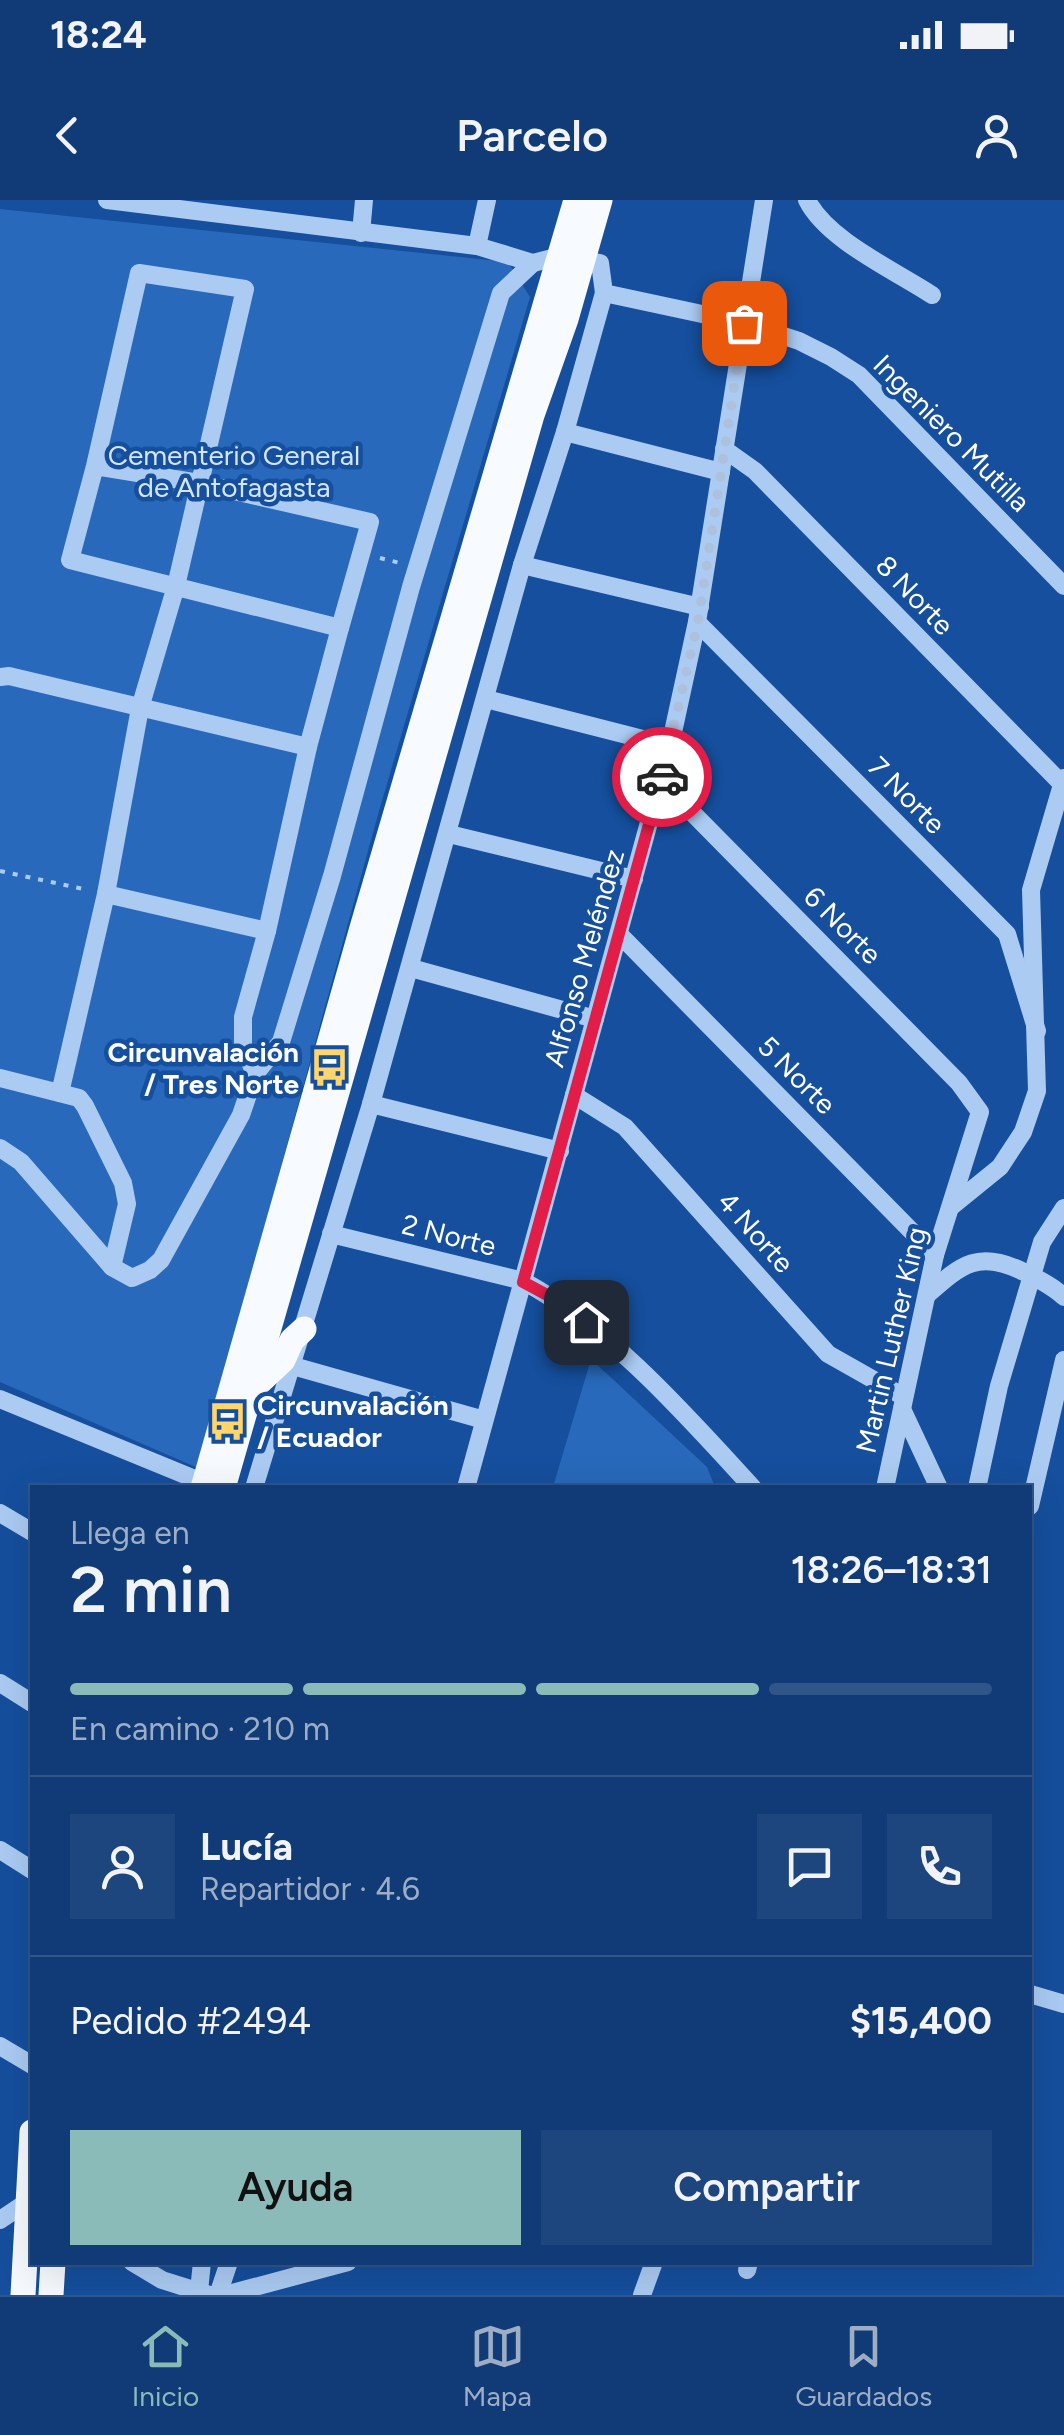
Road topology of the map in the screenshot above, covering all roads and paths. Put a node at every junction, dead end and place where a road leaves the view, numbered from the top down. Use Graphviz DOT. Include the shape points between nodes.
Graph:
graph roads {
  1 [pos="107,200"];
  2 [pos="364,200"];
  3 [pos="488,200"];
  4 [pos="576,200"];
  5 [pos="600,200"];
  6 [pos="764,200"];
  7 [pos="807,200"];
  8 [pos="220,207"];
  9 [pos="361,233"];
  10 [pos="477,246"];
  11 [pos="572,257"];
  12 [pos="533,262"];
  13 [pos="604,293"];
  14 [pos="932,294"];
  15 [pos="744,323"];
  16 [pos="565,432"];
  17 [pos="724,449"];
  18 [pos="96,466"];
  19 [pos="721,472"];
  20 [pos="199,483"];
  21 [pos="361,554"];
  22 [pos="522,564"];
  23 [pos="417,566"];
  24 [pos="176,586"];
  25 [pos="1064,586"];
  26 [pos="699,614"];
  27 [pos="340,628"];
  28 [pos="0,677"];
  29 [pos="486,699"];
  30 [pos="140,708"];
  31 [pos="670,746"];
  32 [pos="308,747"];
  33 [pos="662,781"];
  34 [pos="1063,781"];
  35 [pos="449,834"];
  36 [pos="0,871"];
  37 [pos="634,880"];
  38 [pos="106,894"];
  39 [pos="373,930"];
  40 [pos="267,931"];
  41 [pos="619,934"];
  42 [pos="418,943"];
  43 [pos="410,968"];
  44 [pos="595,1019"];
  45 [pos="1037,1031"];
  46 [pos="255,1074"];
  47 [pos="0,1078"];
  48 [pos="60,1093"];
  49 [pos="574,1095"];
  50 [pos="371,1104"];
  51 [pos="980,1112"];
  52 [pos="0,1148"];
  53 [pos="560,1151"];
  54 [pos="952,1206"];
  55 [pos="1064,1208"];
  56 [pos="331,1234"];
  57 [pos="935,1255"];
  58 [pos="112,1268"];
  59 [pos="1032,1276"];
  60 [pos="523,1282"];
  61 [pos="926,1295"];
  62 [pos="1064,1296"];
  63 [pos="304,1329"];
  64 [pos="1064,1360"];
  65 [pos="293,1366"];
  66 [pos="251,1390"];
  67 [pos="0,1399"];
  68 [pos="903,1402"];
  69 [pos="484,1420"];
  70 [pos="726,1458"];
  71 [pos="210,1485"];
  72 [pos="212,1485"];
  73 [pos="212,1485"];
  74 [pos="255,1485"];
  75 [pos="467,1485"];
  76 [pos="731,1485"];
  77 [pos="750,1485"];
  78 [pos="886,1485"];
  79 [pos="938,1485"];
  80 [pos="979,1485"];
  81 [pos="1032,1497"];
  82 [pos="0,1514"];
  83 [pos="30,1531"];
  84 [pos="0,1683"];
  85 [pos="30,1702"];
  86 [pos="0,1850"];
  87 [pos="30,1869"];
  88 [pos="1032,1995"];
  89 [pos="1064,2004"];
  90 [pos="0,2046"];
  91 [pos="30,2064"];
  92 [pos="30,2167"];
  93 [pos="27,2202"];
  94 [pos="0,2220"];
  95 [pos="53,2265"];
  96 [pos="137,2265"];
  97 [pos="203,2265"];
  98 [pos="228,2265"];
  99 [pos="335,2265"];
  100 [pos="653,2265"];
  101 [pos="213,2294"];
  102 [pos="23,2295"];
  103 [pos="51,2295"];
  104 [pos="642,2295"];
  1 -- 8 [label="street"];
  2 -- 9 [label="street"];
  3 -- 10 [label="street"];
  4 -- 11 [label="main road"];
  5 -- 11 [label="main road"];
  6 -- 15 [label="street, Alfonso Meléndez"];
  7 -- 14 [label="street" via="834,232"];
  8 -- 9 [label="street"];
  9 -- 10 [label="street"];
  10 -- 12 [label="street"];
  11 -- 12 [label="street"];
  11 -- 13 [label="street" via="600,263"];
  11 -- 39 [label="main road"];
  12 -- 23 [label="street" via="501,293"];
  13 -- 15 [label="street, Ingeniero Mutilla"];
  13 -- 16 [label="street"];
  15 -- 17 [label="street, Alfonso Meléndez"];
  15 -- 25 [label="street, Ingeniero Mutilla" via="799,341 859,375"];
  16 -- 19 [label="street"];
  16 -- 22 [label="street"];
  17 -- 19 [label="street, Alfonso Meléndez"];
  17 -- 34 [label="street, 8 Norte" via="755,470"];
  18 -- 20 [label="street"];
  18 -- 20 [label="street" via="139,273 245,289"];
  18 -- 24 [label="street" via="70,560"];
  19 -- 26 [label="street, Alfonso Meléndez"];
  20 -- 21 [label="street" via="370,522"];
  20 -- 24 [label="street"];
  21 -- 23 [label="path"];
  21 -- 27 [label="street"];
  22 -- 26 [label="street"];
  22 -- 29 [label="street"];
  23 -- 46 [label="street" via="281,1042"];
  24 -- 27 [label="street"];
  24 -- 30 [label="street"];
  26 -- 31 [label="street, Alfonso Meléndez"];
  26 -- 45 [label="street, 7 Norte" via="1007,934"];
  27 -- 32 [label="street"];
  28 -- 30 [label="street"];
  29 -- 31 [label="street"];
  29 -- 35 [label="street"];
  30 -- 32 [label="street"];
  30 -- 38 [label="street"];
  31 -- 33 [label="street, Alfonso Meléndez"];
  32 -- 40 [label="street"];
  33 -- 37 [label="street, Alfonso Meléndez"];
  33 -- 51 [label="street, 6 Norte" via="960,1083"];
  34 -- 45 [label="street, Martin Luther King" via="1031,890"];
  35 -- 37 [label="street"];
  35 -- 42 [label="street"];
  36 -- 38 [label="path"];
  37 -- 41 [label="street, Alfonso Meléndez"];
  38 -- 40 [label="street"];
  38 -- 48 [label="street"];
  39 -- 42 [label="street"];
  39 -- 66 [label="main road"];
  39 -- 72 [label="main road"];
  40 -- 46 [label="street" via="243,1017 243,1044"];
  41 -- 44 [label="street, Alfonso Meléndez"];
  41 -- 57 [label="street, 5 Norte"];
  42 -- 43 [label="street"];
  43 -- 44 [label="street"];
  43 -- 50 [label="street"];
  44 -- 49 [label="street, Alfonso Meléndez"];
  45 -- 54 [label="street, Martin Luther King" via="1037,1092 1022,1132 1000,1167"];
  46 -- 58 [label="street" via="241,1115 161,1260 132,1278"];
  47 -- 48 [label="street"];
  48 -- 58 [label="street" via="86,1106 122,1183 127,1204"];
  49 -- 53 [label="street, Alfonso Meléndez"];
  49 -- 68 [label="street, 4 Norte" via="625,1127 828,1354"];
  50 -- 53 [label="street"];
  50 -- 56 [label="street"];
  51 -- 54 [label="street, Martin Luther King"];
  52 -- 58 [label="street" via="20,1162"];
  53 -- 60 [label="street, Alfonso Meléndez"];
  54 -- 57 [label="street, Martin Luther King"];
  55 -- 59 [label="street" via="1042,1242"];
  56 -- 60 [label="street, 2 Norte"];
  56 -- 63 [label="street"];
  57 -- 61 [label="street, Martin Luther King"];
  59 -- 61 [label="street" via="992,1260 975,1261"];
  59 -- 62 [label="street"];
  59 -- 80 [label="street" via="998,1386"];
  60 -- 69 [label="street, Alfonso Meléndez"];
  60 -- 70 [label="street, 2 Norte" via="586,1322"];
  61 -- 68 [label="street, Martin Luther King"];
  63 -- 65 [label="street"];
  63 -- 66 [label="main road"];
  64 -- 81 [label="street"];
  65 -- 69 [label="street"];
  65 -- 74 [label="street"];
  66 -- 73 [label="main road"];
  67 -- 71 [label="street"];
  68 -- 78 [label="street, Martin Luther King"];
  68 -- 79 [label="street"];
  69 -- 75 [label="street, Alfonso Meléndez"];
  70 -- 76 [label="street"];
  70 -- 77 [label="street, 2 Norte"];
  82 -- 83 [label="street"];
  84 -- 85 [label="street"];
  86 -- 87 [label="street"];
  88 -- 89 [label="street"];
  90 -- 91 [label="street"];
  92 -- 93 [label="main road"];
  93 -- 94 [label="street"];
  93 -- 102 [label="main road"];
  95 -- 103 [label="main road"];
  96 -- 101 [label="street" via="162,2280"];
  97 -- 101 [label="street"];
  98 -- 101 [label="street"];
  99 -- 101 [label="street"];
  100 -- 104 [label="street"];
}
